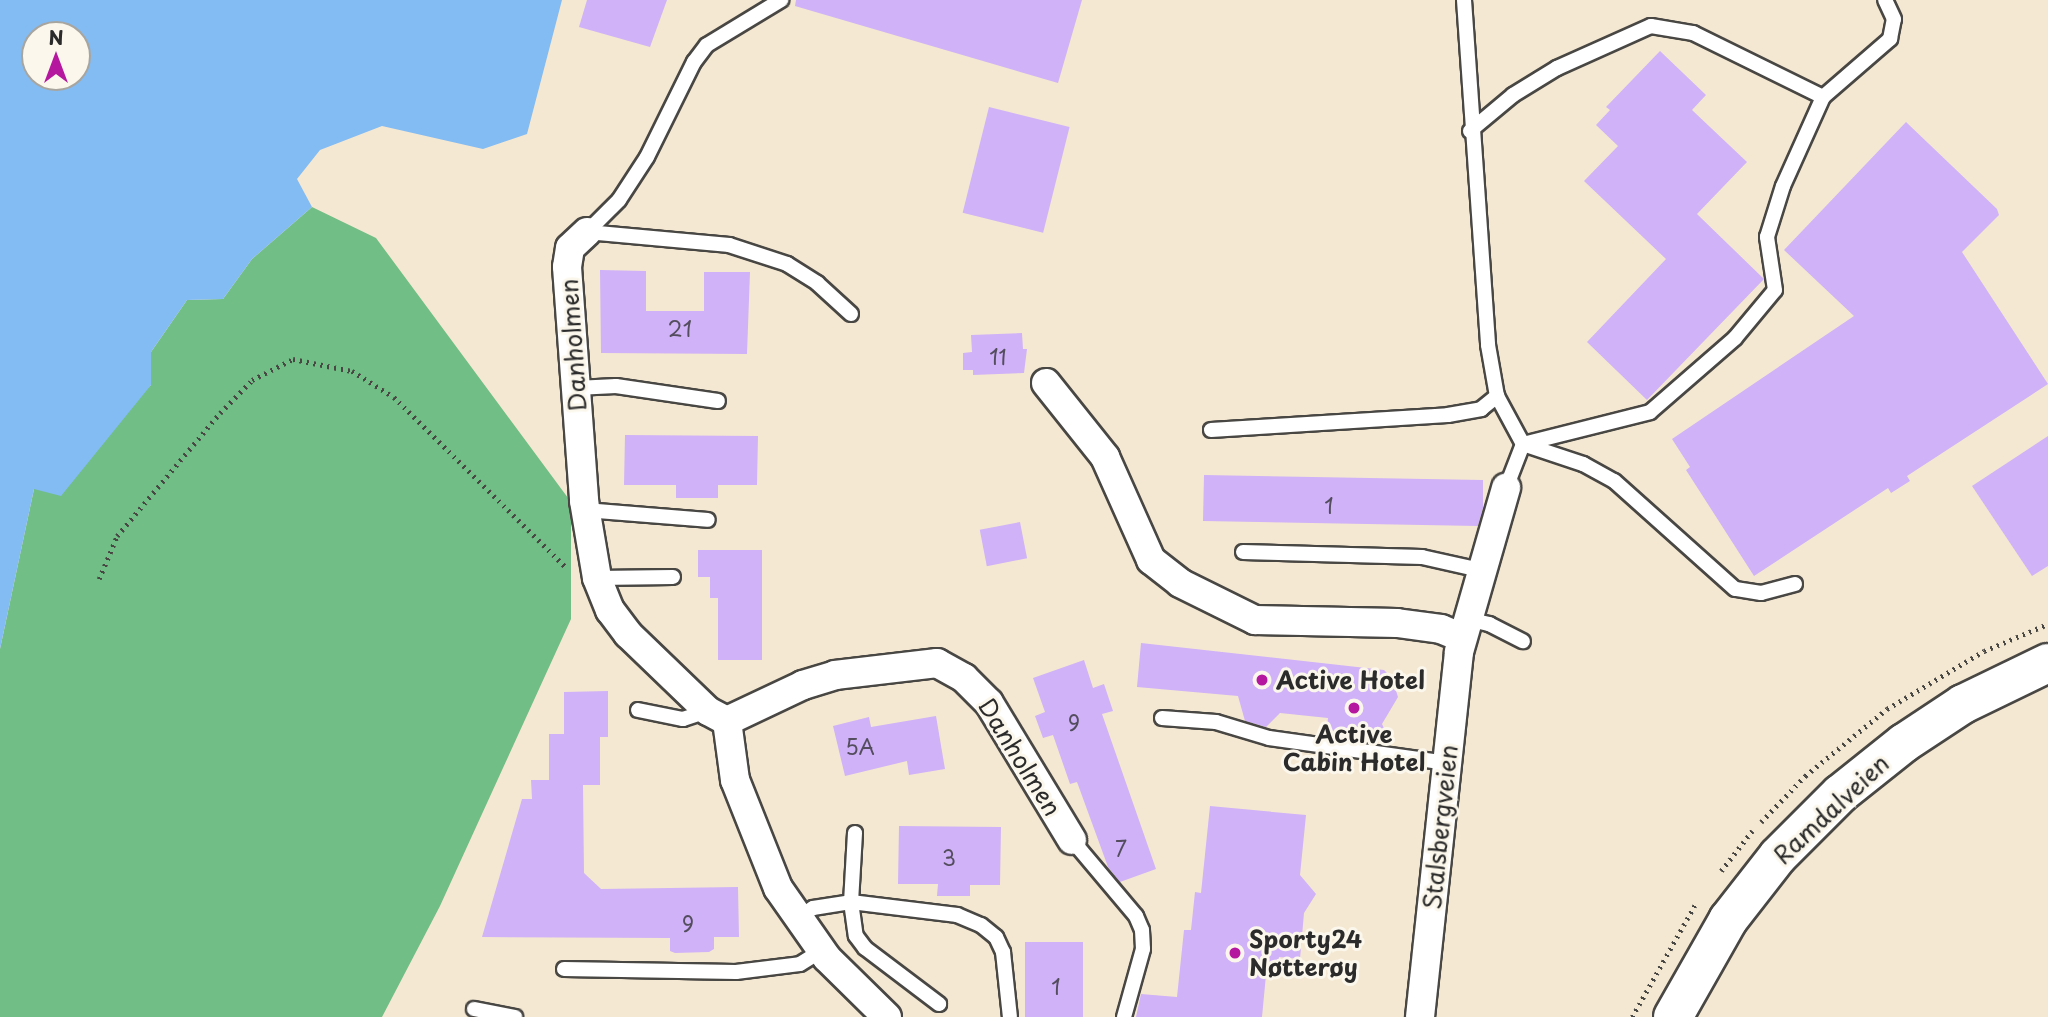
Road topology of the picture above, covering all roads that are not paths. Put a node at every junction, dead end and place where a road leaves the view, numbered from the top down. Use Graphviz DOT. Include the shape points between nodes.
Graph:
graph roads {
  1 [pos="781,0"];
  2 [pos="1465,0"];
  3 [pos="1885,0"];
  4 [pos="1823,97"];
  5 [pos="1470,131"];
  6 [pos="587,232"];
  7 [pos="850,314"];
  8 [pos="1046,383"];
  9 [pos="576,388"];
  10 [pos="1497,396"];
  11 [pos="719,401"];
  12 [pos="1211,430"];
  13 [pos="1523,444"];
  14 [pos="1506,488"];
  15 [pos="585,510"];
  16 [pos="708,520"];
  17 [pos="1243,552"];
  18 [pos="1480,570"];
  19 [pos="584,575"];
  20 [pos="673,577"];
  21 [pos="1795,584"];
  22 [pos="1464,629"];
  23 [pos="1523,641"];
  24 [pos="2048,663"];
  25 [pos="638,710"];
  26 [pos="717,716"];
  27 [pos="1162,718"];
  28 [pos="1447,763"];
  29 [pos="855,834"];
  30 [pos="1072,841"];
  31 [pos="851,902"];
  32 [pos="797,918"];
  33 [pos="821,951"];
  34 [pos="564,969"];
  35 [pos="939,1004"];
  36 [pos="474,1009"];
  37 [pos="515,1017"];
  38 [pos="887,1017"];
  39 [pos="1010,1017"];
  40 [pos="1124,1017"];
  41 [pos="1420,1017"];
  42 [pos="1673,1017"];
  1 -- 6 [label="lane, Danholmen" via="707,45 620,200"];
  2 -- 5 [label="lane"];
  3 -- 4 [label="lane" via="1894,19 1890,39"];
  4 -- 5 [label="lane" via="1693,33 1651,26 1557,68 1513,95"];
  4 -- 13 [label="lane" via="1783,186 1767,237 1775,290 1735,338 1650,412"];
  5 -- 10 [label="lane" via="1488,345"];
  6 -- 7 [label="lane" via="729,244 786,264 817,283"];
  6 -- 9 [label="street, Danholmen" via="570,248 567,267"];
  8 -- 22 [label="street" via="1105,457 1151,560 1180,583 1255,620"];
  9 -- 11 [label="lane" via="616,386"];
  9 -- 15 [label="street, Danholmen"];
  10 -- 12 [label="lane" via="1480,409 1448,415"];
  10 -- 13 [label="lane"];
  13 -- 14 [label="lane"];
  13 -- 21 [label="lane" via="1583,464 1614,481 1735,589 1761,593"];
  14 -- 18 [label="street, Stalsbergveien"];
  15 -- 16 [label="lane"];
  15 -- 19 [label="street, Danholmen"];
  17 -- 18 [label="lane" via="1422,557"];
  18 -- 22 [label="street, Stalsbergveien"];
  19 -- 20 [label="lane"];
  19 -- 26 [label="street, Danholmen" via="628,634"];
  22 -- 23 [label="lane" via="1489,624"];
  22 -- 28 [label="street, Stalsbergveien"];
  24 -- 42 [label="main road, Ramdalveien" via="1964,704 1904,743 1840,794 1778,856 1728,920"];
  25 -- 26 [label="lane" via="683,719"];
  26 -- 30 [label="street, Danholmen" via="835,676 937,663 964,678 989,703"];
  26 -- 32 [label="street" via="735,780 778,888"];
  27 -- 28 [label="lane" via="1216,722 1269,738"];
  28 -- 41 [label="street, Stalsbergveien"];
  29 -- 31 [label="lane"];
  30 -- 40 [label="lane" via="1136,916 1142,930 1143,949"];
  31 -- 32 [label="lane" via="813,908"];
  31 -- 35 [label="lane" via="852,922 865,948"];
  31 -- 39 [label="lane" via="957,915 981,925 996,937 1003,952"];
  32 -- 33 [label="street"];
  33 -- 34 [label="lane" via="800,964 736,972"];
  33 -- 38 [label="street"];
  36 -- 37 [label="lane"];
}
